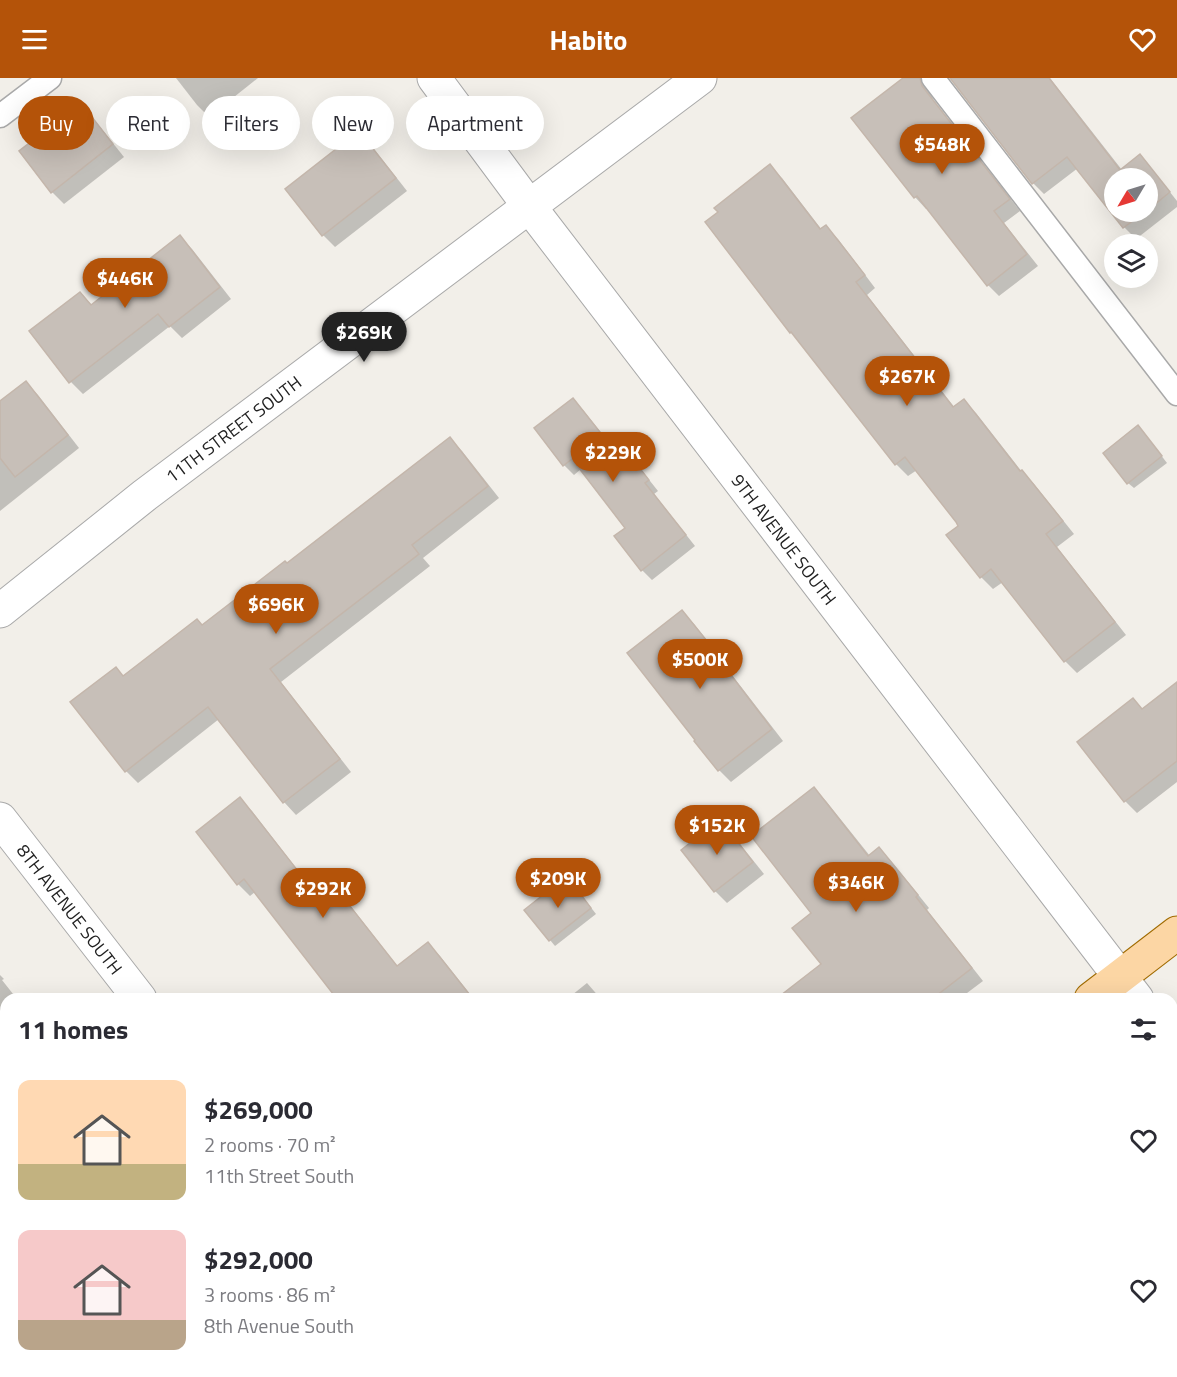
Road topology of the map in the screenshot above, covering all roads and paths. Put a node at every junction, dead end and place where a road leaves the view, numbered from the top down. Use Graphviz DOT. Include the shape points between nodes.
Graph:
graph roads {
  1 [pos="50,78"];
  2 [pos="434,78"];
  3 [pos="700,78"];
  4 [pos="933,78"];
  5 [pos="0,116"];
  6 [pos="529,206"];
  7 [pos="1177,394"];
  8 [pos="0,611"];
  9 [pos="0,819"];
  10 [pos="1177,933"];
  11 [pos="1129,988"];
  12 [pos="135,993"];
  13 [pos="1112,993"];
  1 -- 5 [label="lane"];
  2 -- 6 [label="street, 9TH AVENUE SOUTH"];
  3 -- 6 [label="street, 11TH STREET SOUTH"];
  4 -- 7 [label="lane"];
  6 -- 8 [label="street, 11TH STREET SOUTH" via="145,495"];
  6 -- 11 [label="street, 9TH AVENUE SOUTH"];
  9 -- 12 [label="street, 8TH AVENUE SOUTH"];
  10 -- 11 [label="main road"];
  11 -- 13 [label="main road"];
}
